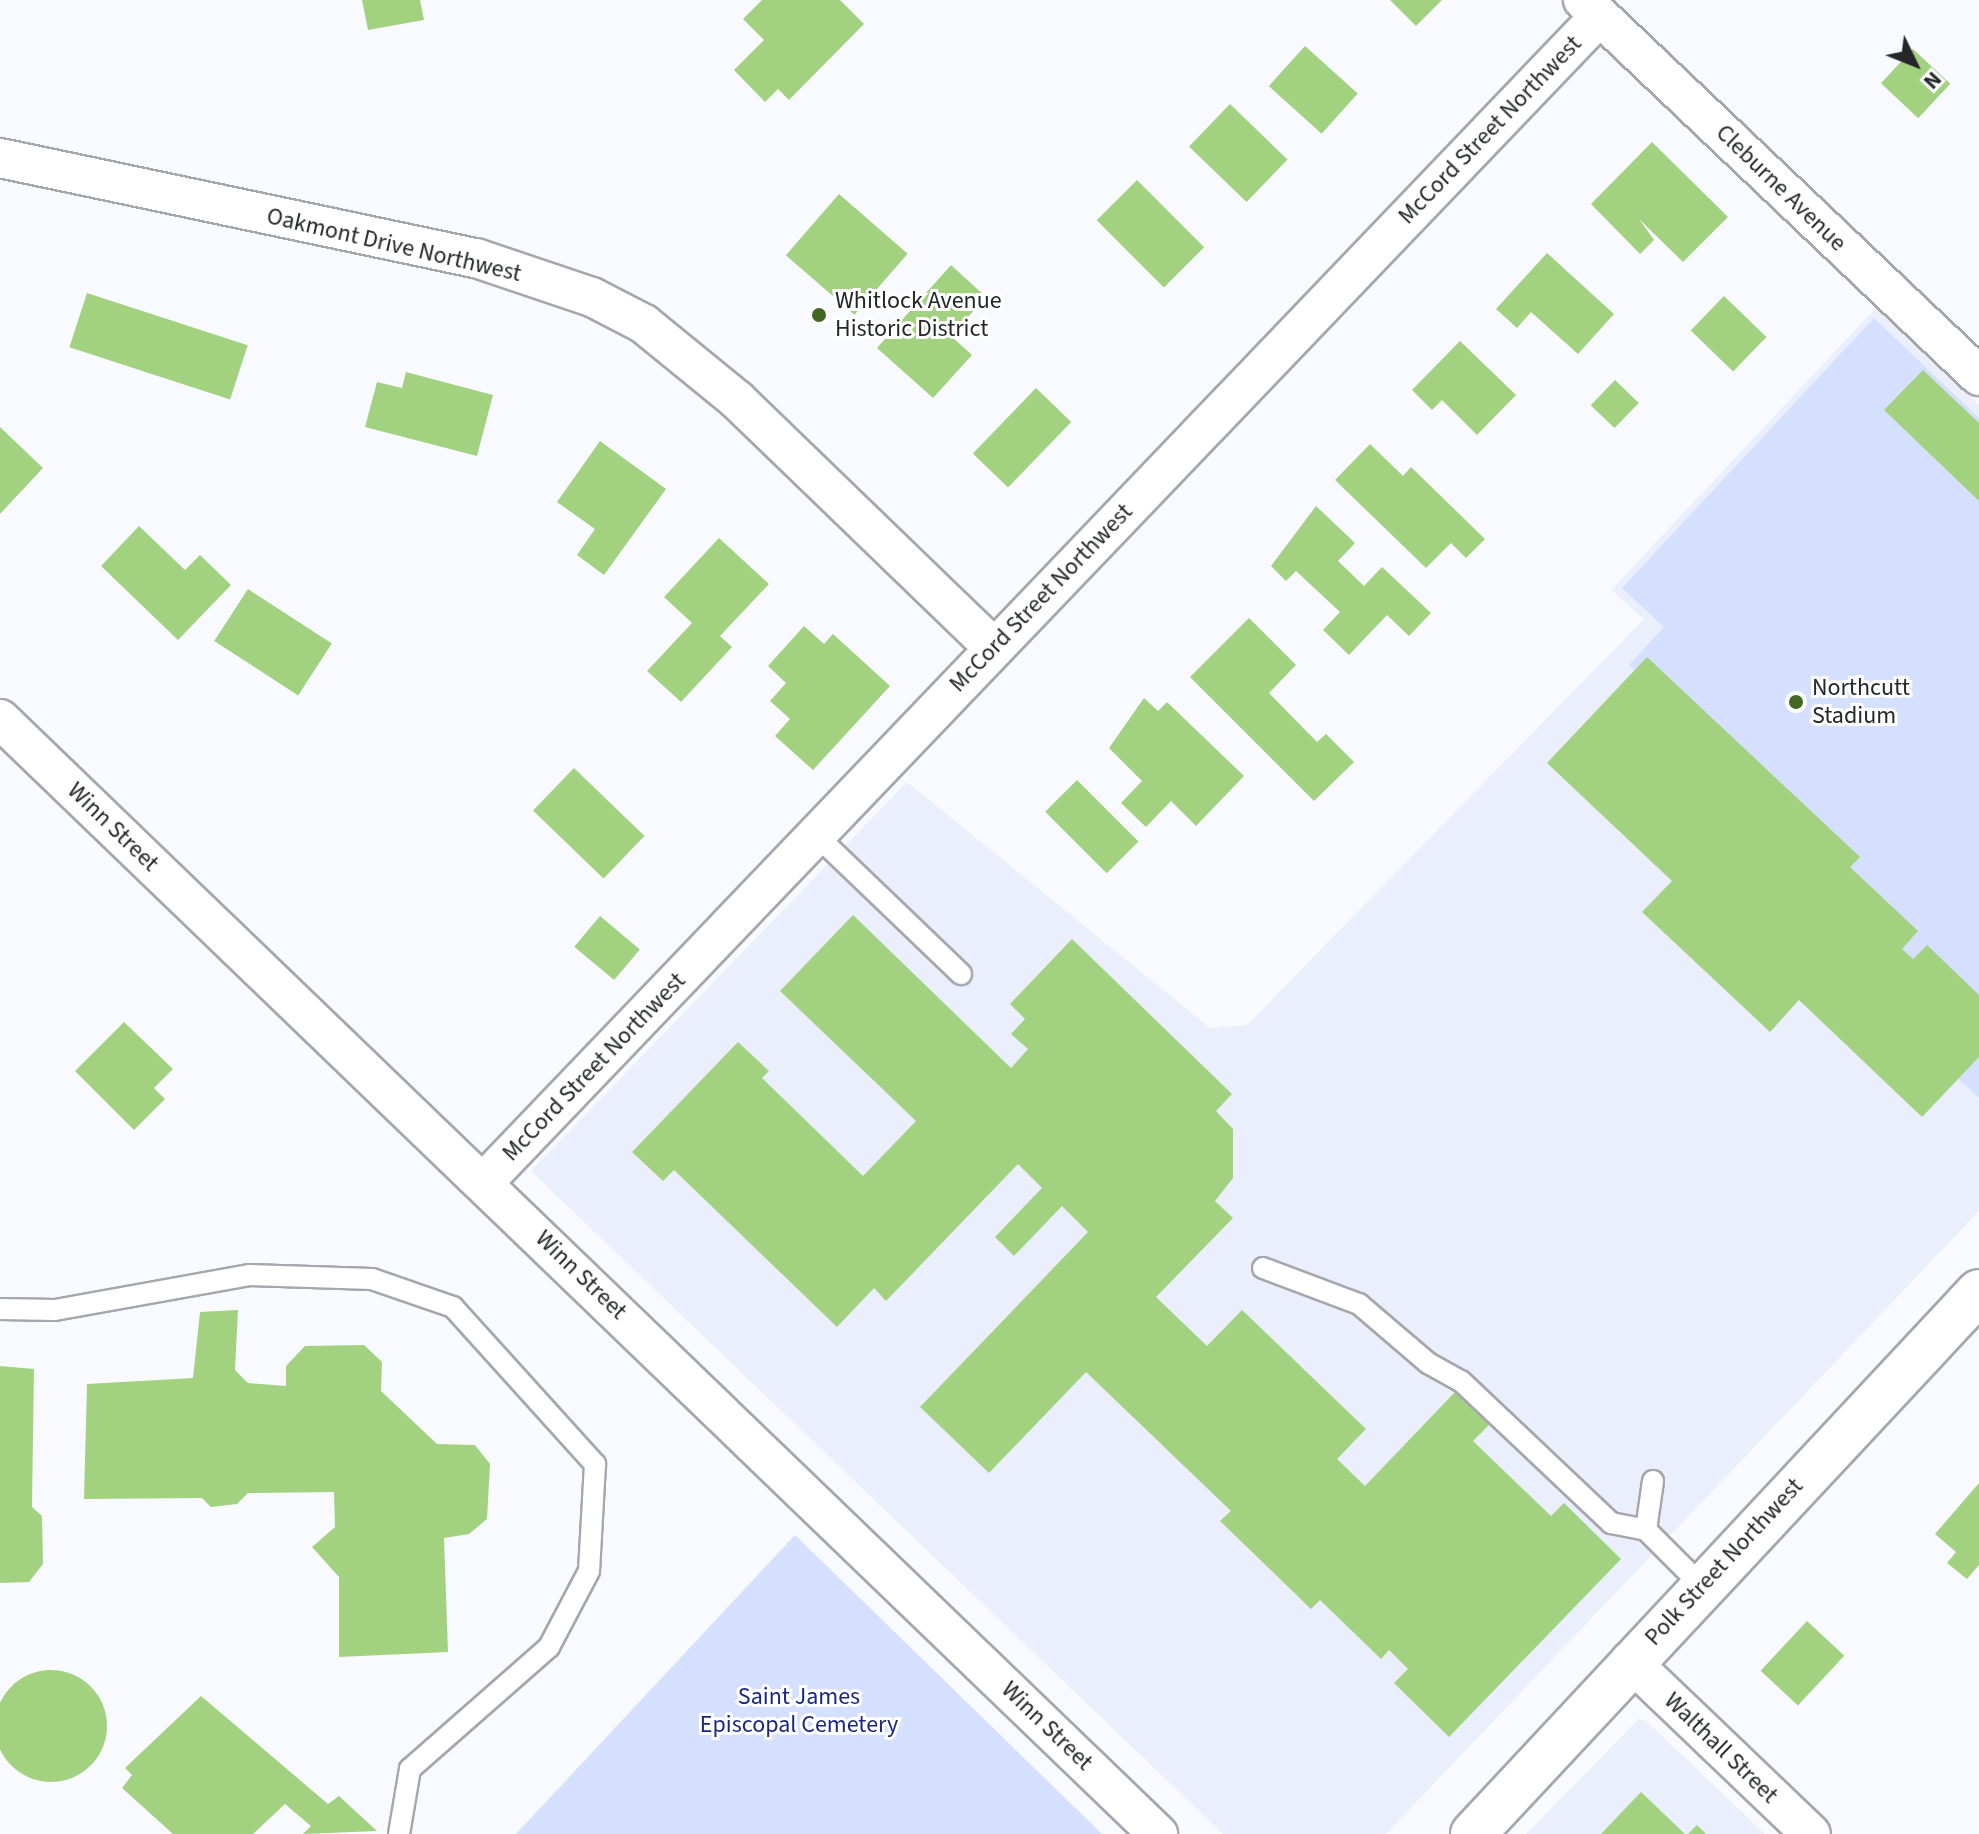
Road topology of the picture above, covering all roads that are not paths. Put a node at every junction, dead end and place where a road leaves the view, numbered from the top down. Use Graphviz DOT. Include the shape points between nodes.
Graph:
graph roads {
  1 [pos="1591,8"];
  2 [pos="0,158"];
  3 [pos="1979,376"];
  4 [pos="993,647"];
  5 [pos="0,719"];
  6 [pos="816,835"];
  7 [pos="961,974"];
  8 [pos="484,1182"];
  9 [pos="1263,1268"];
  10 [pos="1979,1292"];
  11 [pos="0,1309"];
  12 [pos="1653,1481"];
  13 [pos="1646,1530"];
  14 [pos="1702,1586"];
  15 [pos="1630,1661"];
  16 [pos="399,1834"];
  17 [pos="1158,1834"];
  18 [pos="1473,1834"];
  19 [pos="1811,1834"];
  1 -- 3 [label="street, Cleburne Avenue"];
  1 -- 4 [label="street, McCord Street Northwest"];
  2 -- 4 [label="street, Oakmont Drive Northwest" via="476,258 592,297 644,324 736,399"];
  4 -- 6 [label="street, McCord Street Northwest"];
  5 -- 8 [label="street, Winn Street"];
  6 -- 7 [label="lane"];
  6 -- 8 [label="street, McCord Street Northwest"];
  8 -- 17 [label="street, Winn Street"];
  9 -- 13 [label="lane" via="1359,1304 1428,1363 1461,1381 1611,1523"];
  10 -- 14 [label="street, Polk Street Northwest"];
  11 -- 16 [label="lane" via="55,1310 249,1275 372,1279 453,1307 595,1464 589,1571 576,1597 549,1647 410,1769"];
  12 -- 13 [label="lane"];
  13 -- 14 [label="lane"];
  14 -- 15 [label="street, Polk Street Northwest"];
  15 -- 18 [label="street, Polk Street Northwest"];
  15 -- 19 [label="street, Walthall Street"];
}
